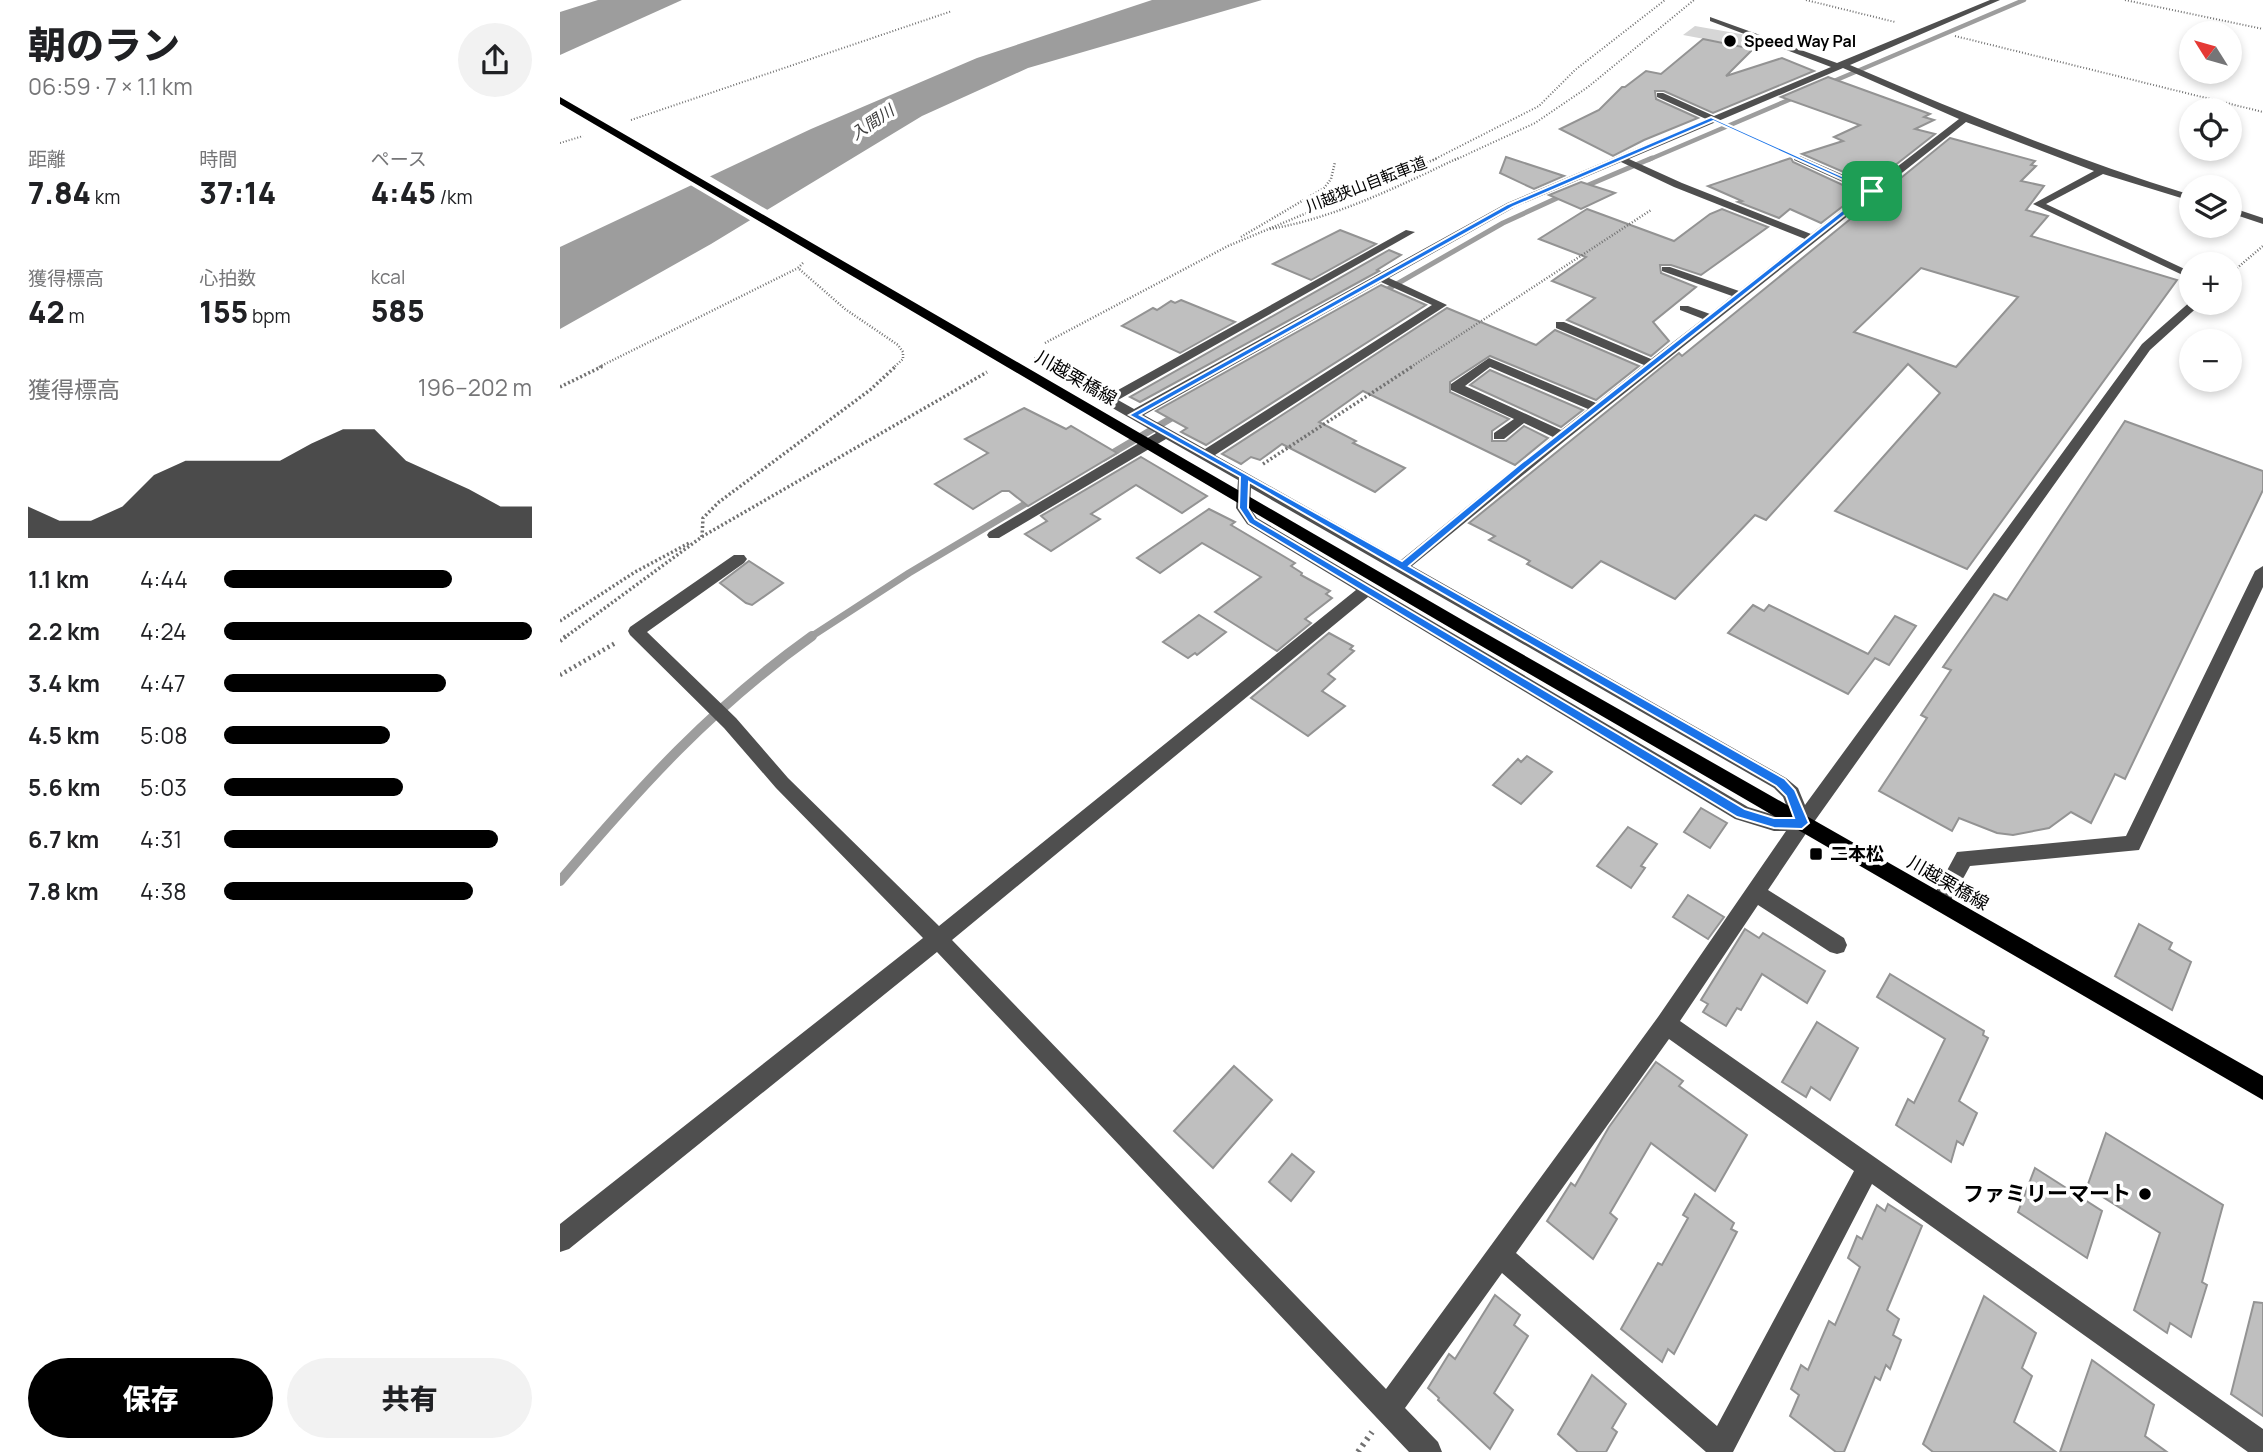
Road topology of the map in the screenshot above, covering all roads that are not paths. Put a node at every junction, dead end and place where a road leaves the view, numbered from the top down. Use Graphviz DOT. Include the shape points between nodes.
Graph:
graph roads {
  1 [pos="1996,0"];
  2 [pos="1713,19"];
  3 [pos="1839,65"];
  4 [pos="1660,95"];
  5 [pos="560,100"];
  6 [pos="1965,118"];
  7 [pos="1713,119"];
  8 [pos="1620,158"];
  9 [pos="1797,158"];
  10 [pos="2102,171"];
  11 [pos="1872,191"];
  12 [pos="2179,194"];
  13 [pos="2242,214"];
  14 [pos="2263,220"];
  15 [pos="1410,232"];
  16 [pos="1812,238"];
  17 [pos="1666,269"];
  18 [pos="2179,269"];
  19 [pos="1378,277"];
  20 [pos="1740,295"];
  21 [pos="1684,308"];
  22 [pos="2182,315"];
  23 [pos="1710,318"];
  24 [pos="1560,325"];
  25 [pos="1038,360"];
  26 [pos="1651,364"];
  27 [pos="1109,400"];
  28 [pos="1597,408"];
  29 [pos="1134,415"];
  30 [pos="1523,418"];
  31 [pos="1165,433"];
  32 [pos="1499,436"];
  33 [pos="1562,436"];
  34 [pos="1205,455"];
  35 [pos="1245,476"];
  36 [pos="995,535"];
  37 [pos="740,559"];
  38 [pos="1403,566"];
  39 [pos="2263,571"];
  40 [pos="1366,591"];
  41 [pos="1802,823"];
  42 [pos="1755,893"];
  43 [pos="1940,902"];
  44 [pos="938,939"];
  45 [pos="1837,945"];
  46 [pos="1666,1024"];
  47 [pos="2263,1089"];
  48 [pos="1869,1166"];
  49 [pos="560,1240"];
  50 [pos="1500,1255"];
  51 [pos="1387,1411"];
  52 [pos="2263,1446"];
  53 [pos="1428,1452"];
  1 -- 3 [label="street"];
  2 -- 3 [label="street"];
  3 -- 6 [label="street"];
  3 -- 7 [label="street"];
  4 -- 7 [label="street"];
  5 -- 41 [label="main road, 川越栗橋線"];
  6 -- 10 [label="street"];
  6 -- 11 [label="street"];
  7 -- 8 [label="street"];
  8 -- 16 [label="street"];
  8 -- 19 [label="street" via="1511,205"];
  9 -- 11 [label="street"];
  10 -- 12 [label="street"];
  10 -- 18 [label="street" via="2038,204"];
  11 -- 16 [label="street"];
  13 -- 14 [label="street"];
  15 -- 27 [label="street"];
  16 -- 20 [label="street"];
  17 -- 20 [label="street"];
  19 -- 29 [label="street"];
  19 -- 34 [label="street" via="1441,305"];
  20 -- 23 [label="street"];
  21 -- 23 [label="street"];
  22 -- 41 [label="street" via="2146,347"];
  23 -- 26 [label="street"];
  24 -- 26 [label="street"];
  25 -- 27 [label="street"];
  26 -- 28 [label="street"];
  27 -- 29 [label="street"];
  28 -- 30 [label="street" via="1489,362 1455,387"];
  28 -- 33 [label="street"];
  29 -- 31 [label="street"];
  30 -- 32 [label="street"];
  30 -- 33 [label="street"];
  31 -- 34 [label="street"];
  31 -- 36 [label="street"];
  33 -- 38 [label="street"];
  34 -- 35 [label="street"];
  35 -- 38 [label="street"];
  35 -- 40 [label="street" via="1243,508 1252,521"];
  37 -- 44 [label="street" via="636,631"];
  38 -- 41 [label="street" via="1780,783 1791,793"];
  39 -- 43 [label="street" via="2132,844 1964,858"];
  40 -- 41 [label="street" via="1742,813 1774,823"];
  40 -- 44 [label="street"];
  41 -- 42 [label="street"];
  41 -- 43 [label="main road, 川越栗橋線"];
  42 -- 45 [label="street"];
  42 -- 46 [label="street"];
  43 -- 47 [label="main road, 川越栗橋線"];
  44 -- 49 [label="street"];
  44 -- 51 [label="street"];
  46 -- 48 [label="street"];
  46 -- 50 [label="street"];
  48 -- 50 [label="street" via="1721,1447"];
  48 -- 52 [label="street"];
  50 -- 51 [label="street"];
  51 -- 53 [label="street"];
}
